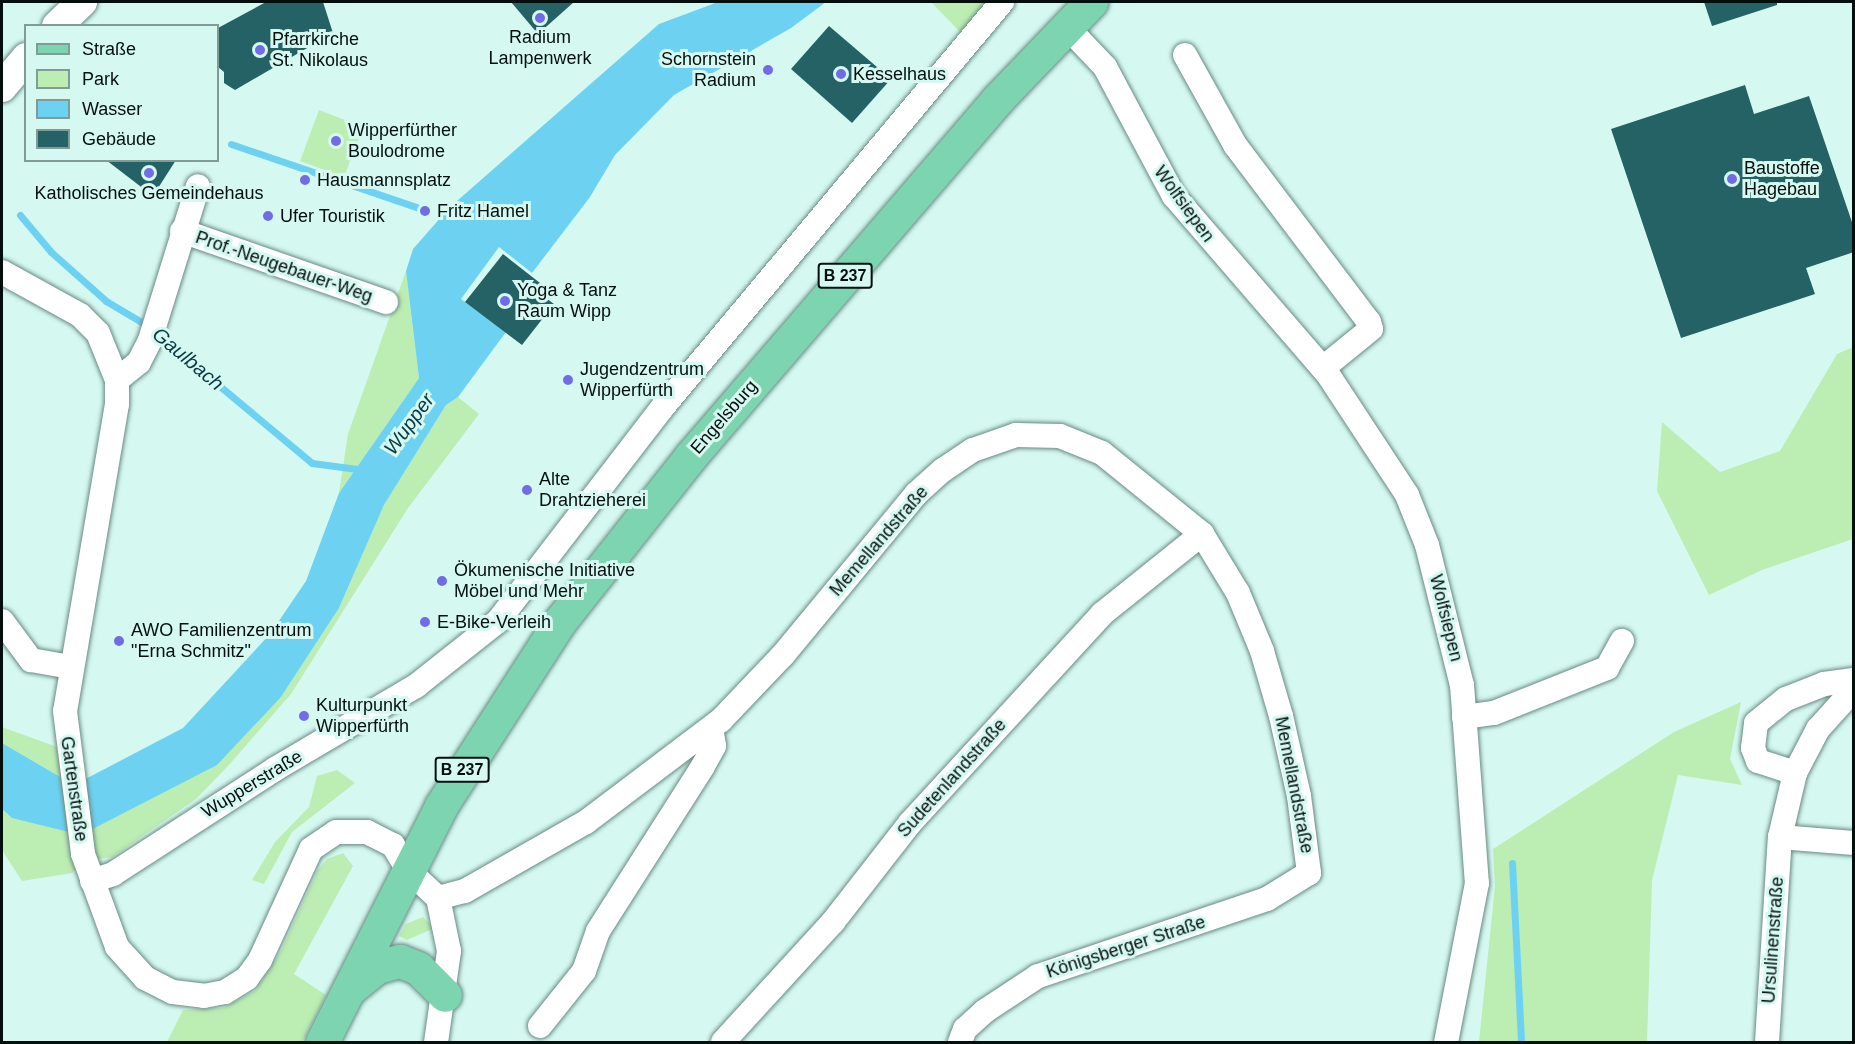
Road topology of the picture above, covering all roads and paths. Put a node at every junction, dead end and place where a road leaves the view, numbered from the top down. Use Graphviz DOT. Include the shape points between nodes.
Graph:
graph roads {
  1 [pos="82,2"];
  2 [pos="1002,2"];
  3 [pos="1091,2"];
  4 [pos="59,24"];
  5 [pos="1066,26"];
  6 [pos="1185,55"];
  7 [pos="24,60"];
  8 [pos="2,87"];
  9 [pos="198,186"];
  10 [pos="182,231"];
  11 [pos="2,272"];
  12 [pos="386,302"];
  13 [pos="1323,368"];
  14 [pos="117,380"];
  15 [pos="1202,534"];
  16 [pos="2,621"];
  17 [pos="1622,641"];
  18 [pos="70,667"];
  19 [pos="1854,680"];
  20 [pos="1854,689"];
  21 [pos="1464,717"];
  22 [pos="711,728"];
  23 [pos="1795,773"];
  24 [pos="1780,837"];
  25 [pos="1854,843"];
  26 [pos="400,857"];
  27 [pos="1309,873"];
  28 [pos="92,881"];
  29 [pos="438,898"];
  30 [pos="347,991"];
  31 [pos="445,995"];
  32 [pos="540,1026"];
  33 [pos="322,1042"];
  34 [pos="436,1042"];
  35 [pos="723,1042"];
  36 [pos="960,1042"];
  37 [pos="1446,1042"];
  38 [pos="1767,1042"];
  1 -- 4 [label="street"];
  2 -- 28 [label="street, Wupperstraße" via="682,385 498,621 416,686 274,770 113,874"];
  3 -- 5 [label="main road, Engelsburg / B 237"];
  5 -- 13 [label="street, Wolfsiepen" via="1105,67 1174,196"];
  5 -- 26 [label="main road, Engelsburg / B 237" via="934,172 617,547 499,710"];
  6 -- 13 [label="street" via="1235,145 1370,322 1371,329"];
  7 -- 8 [label="street"];
  9 -- 10 [label="street"];
  10 -- 12 [label="street, Prof.-Neugebauer-Weg"];
  10 -- 14 [label="street" via="150,340 139,362"];
  11 -- 14 [label="street, Gartenstraße" via="30,283 80,315 98,333"];
  13 -- 21 [label="street, Wolfsiepen" via="1407,495 1427,545 1447,614"];
  14 -- 18 [label="street, Gartenstraße" via="117,404"];
  15 -- 22 [label="street, Memellandstraße" via="1102,453 1060,436 1016,435 972,450 916,494 783,655"];
  15 -- 27 [label="street, Memellandstraße" via="1238,594 1262,651 1299,796"];
  15 -- 35 [label="street, Sudetenlandstraße" via="1102,614 910,823 833,922"];
  16 -- 18 [label="street" via="31,660"];
  17 -- 21 [label="street" via="1607,668 1494,713"];
  18 -- 28 [label="street, Gartenstraße" via="65,711 83,854"];
  19 -- 23 [label="street" via="1824,684 1785,699 1756,723 1753,748 1758,761"];
  20 -- 23 [label="street, Ursulinenstraße" via="1818,729"];
  21 -- 37 [label="street, Wolfsiepen" via="1477,883"];
  22 -- 29 [label="street, Memellandstraße" via="586,822 465,891"];
  22 -- 32 [label="street" via="714,746 703,766 598,931 584,971"];
  23 -- 24 [label="street, Ursulinenstraße"];
  24 -- 25 [label="street"];
  24 -- 38 [label="street, Ursulinenstraße"];
  26 -- 28 [label="street, Gartenstraße" via="350,829 329,835 311,849 256,966 239,984 214,994 173,992 133,969 110,934"];
  26 -- 29 [label="street"];
  26 -- 30 [label="main road, B 237"];
  27 -- 36 [label="street, Königsberger Straße" via="1268,899 1038,976 985,1011 965,1029"];
  29 -- 31 [label="street" via="449,951"];
  30 -- 31 [label="main road" via="377,967 400,961 418,968"];
  30 -- 33 [label="main road, B 237"];
  31 -- 34 [label="street"];
}
